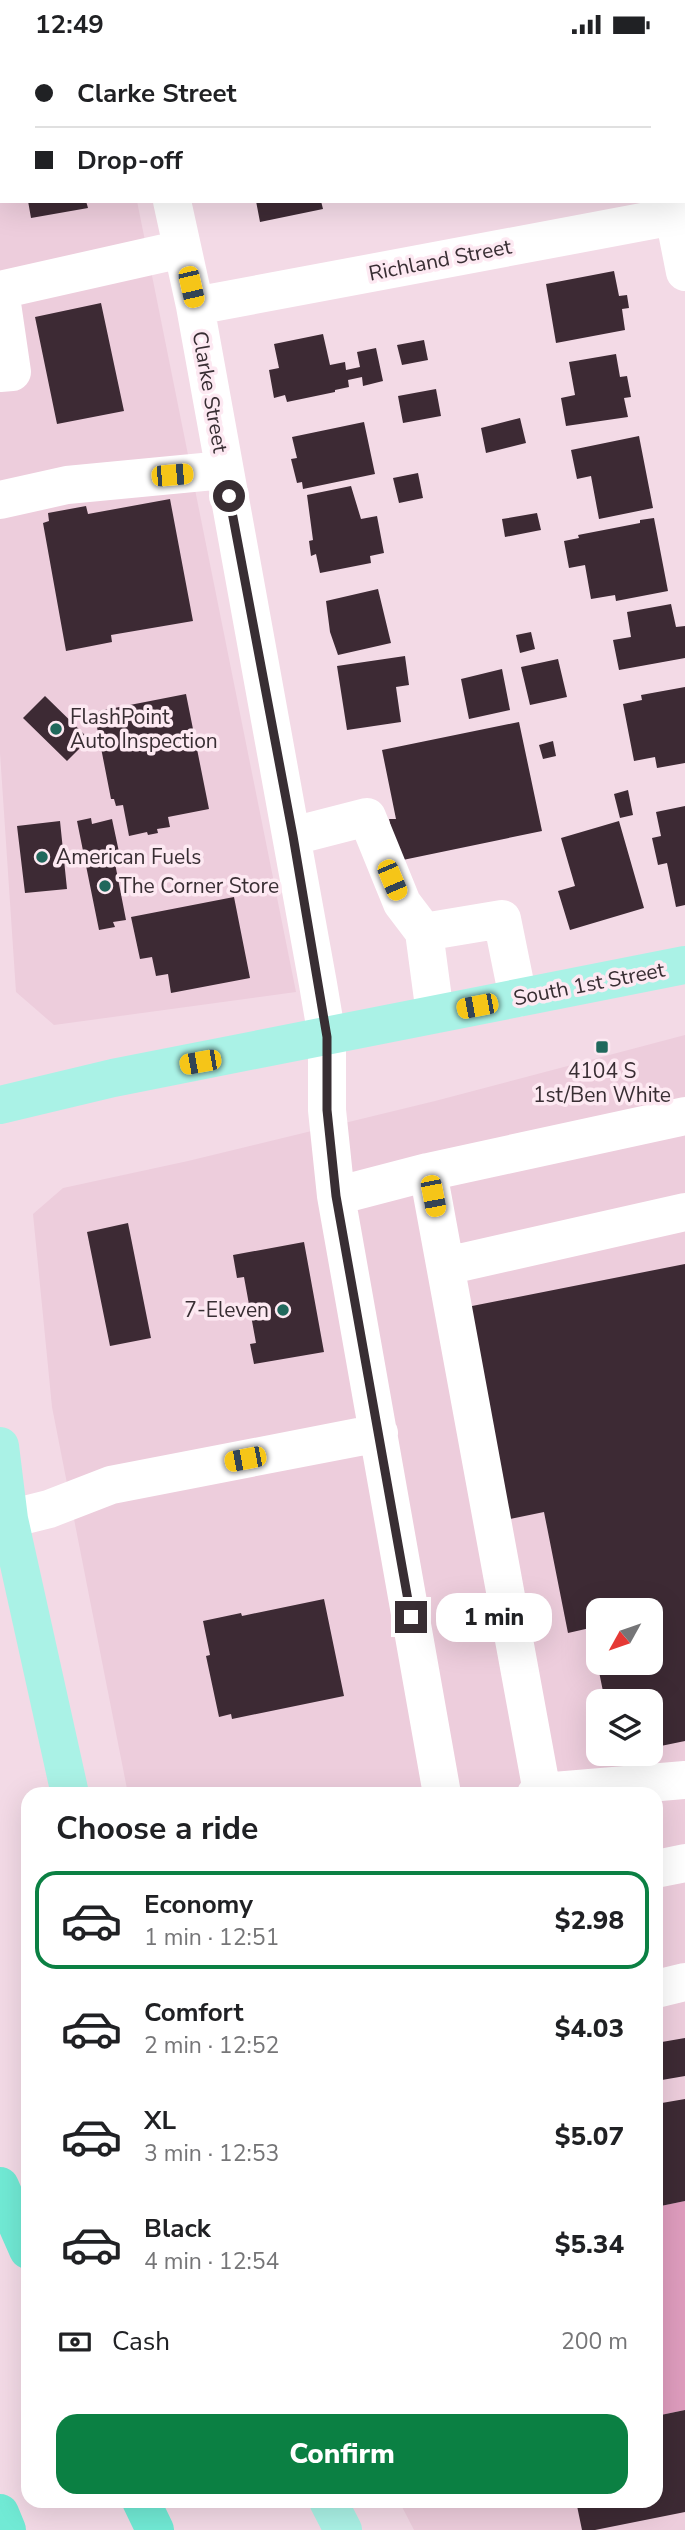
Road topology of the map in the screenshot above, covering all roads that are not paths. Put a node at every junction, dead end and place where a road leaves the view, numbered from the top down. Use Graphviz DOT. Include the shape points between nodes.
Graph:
graph roads {
  1 [pos="172,203"];
  2 [pos="677,211"];
  3 [pos="182,249"];
  4 [pos="685,272"];
  5 [pos="195,306"];
  6 [pos="0,373"];
  7 [pos="224,470"];
  8 [pos="0,499"];
  9 [pos="293,836"];
  10 [pos="424,932"];
  11 [pos="685,965"];
  12 [pos="518,998"];
  13 [pos="435,1014"];
  14 [pos="327,1037"];
  15 [pos="0,1105"];
  16 [pos="685,1116"];
  17 [pos="428,1172"];
  18 [pos="336,1196"];
  19 [pos="685,1212"];
  20 [pos="446,1266"];
  21 [pos="379,1433"];
  22 [pos="0,1446"];
  23 [pos="9,1519"];
  24 [pos="685,1780"];
  25 [pos="68,1787"];
  26 [pos="441,1787"];
  27 [pos="538,1787"];
  28 [pos="606,1787"];
  29 [pos="685,1863"];
  30 [pos="663,1868"];
  31 [pos="685,1982"];
  32 [pos="663,1987"];
  33 [pos="0,2186"];
  34 [pos="21,2234"];
  35 [pos="144,2508"];
  36 [pos="332,2508"];
  37 [pos="0,2513"];
  38 [pos="7,2530"];
  39 [pos="155,2530"];
  40 [pos="343,2530"];
  1 -- 3 [label="street, Clarke Street"];
  2 -- 4 [label="street"];
  2 -- 5 [label="street, Richland Street"];
  3 -- 5 [label="street, Clarke Street"];
  3 -- 6 [label="street" via="0,290 12,372"];
  5 -- 7 [label="street, Clarke Street"];
  7 -- 8 [label="street" via="67,485"];
  7 -- 9 [label="street, Clarke Street"];
  9 -- 10 [label="street" via="367,817 402,903"];
  9 -- 14 [label="street, Clarke Street"];
  10 -- 12 [label="street" via="502,919"];
  10 -- 13 [label="street"];
  11 -- 12 [label="main road, South 1st Street"];
  12 -- 13 [label="main road, South 1st Street"];
  13 -- 14 [label="main road, South 1st Street"];
  14 -- 15 [label="main road, South 1st Street"];
  14 -- 18 [label="street, Clarke Street" via="327,1110"];
  16 -- 17 [label="street"];
  17 -- 18 [label="street"];
  17 -- 20 [label="street"];
  18 -- 21 [label="street, Clarke Street"];
  19 -- 20 [label="street"];
  20 -- 27 [label="street"];
  21 -- 23 [label="street" via="111,1485"];
  21 -- 26 [label="street, Clarke Street"];
  22 -- 23 [label="main road"];
  23 -- 25 [label="main road"];
  24 -- 28 [label="street"];
  29 -- 30 [label="street"];
  31 -- 32 [label="street"];
  33 -- 34 [label="highway"];
  35 -- 39 [label="highway"];
  36 -- 40 [label="main road"];
  37 -- 38 [label="highway"];
}
